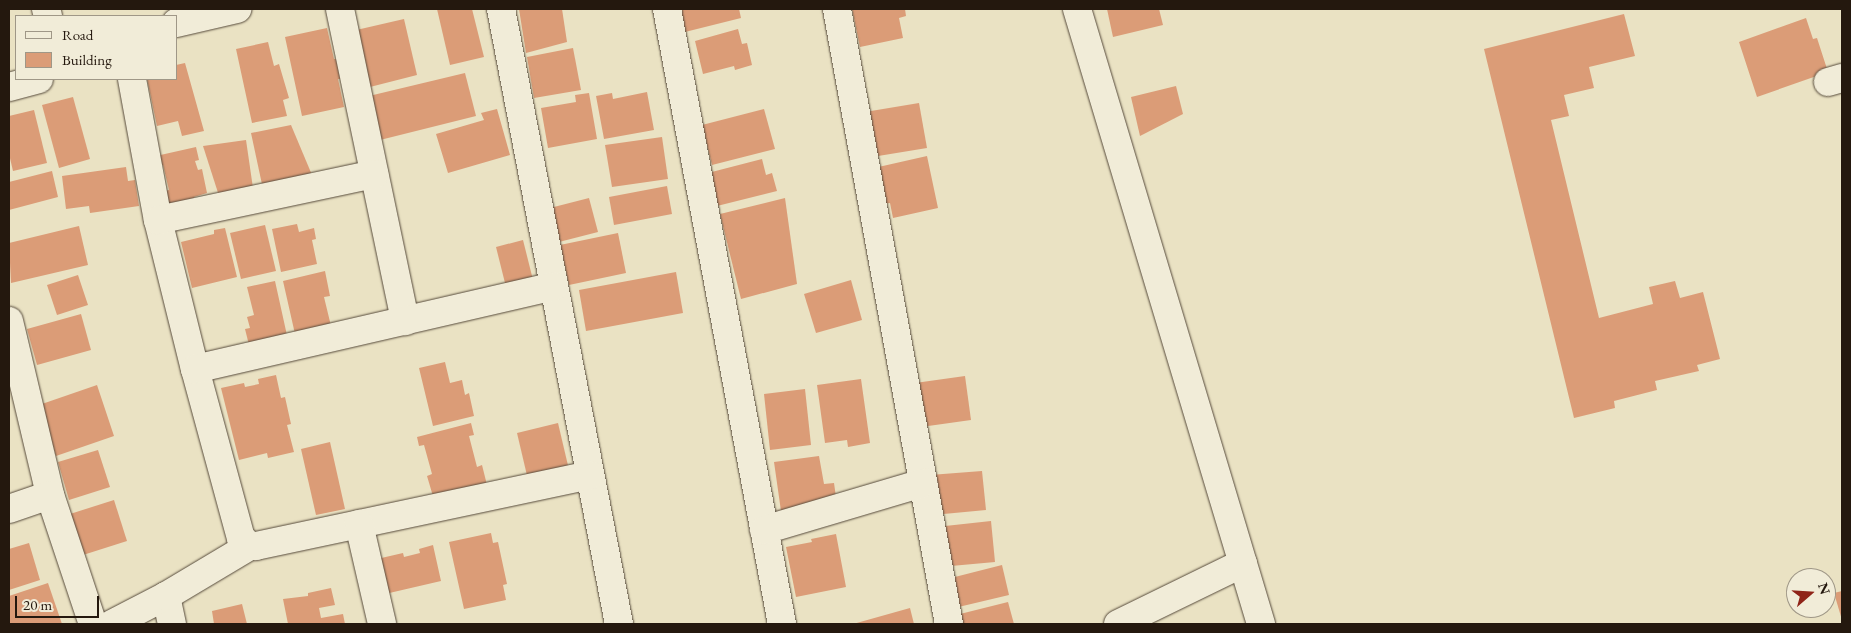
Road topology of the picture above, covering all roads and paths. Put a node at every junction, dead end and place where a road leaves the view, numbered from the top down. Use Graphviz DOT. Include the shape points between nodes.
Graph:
graph roads {
  1 [pos="237,9"];
  2 [pos="340,9"];
  3 [pos="500,9"];
  4 [pos="667,9"];
  5 [pos="836,9"];
  6 [pos="1077,9"];
  7 [pos="178,23"];
  8 [pos="36,80"];
  9 [pos="132,80"];
  10 [pos="9,88"];
  11 [pos="374,174"];
  12 [pos="158,220"];
  13 [pos="554,286"];
  14 [pos="9,321"];
  15 [pos="405,321"];
  16 [pos="195,370"];
  17 [pos="590,475"];
  18 [pos="923,483"];
  19 [pos="50,495"];
  20 [pos="9,509"];
  21 [pos="360,524"];
  22 [pos="764,530"];
  23 [pos="250,546"];
  24 [pos="1243,564"];
  25 [pos="166,596"];
  26 [pos="93,624"];
  27 [pos="112,624"];
  28 [pos="172,624"];
  29 [pos="382,624"];
  30 [pos="619,624"];
  31 [pos="782,624"];
  32 [pos="949,624"];
  33 [pos="1118,624"];
  34 [pos="1261,624"];
  1 -- 7 [label="street"];
  2 -- 11 [label="street"];
  3 -- 13 [label="street"];
  4 -- 22 [label="street"];
  5 -- 18 [label="street"];
  6 -- 24 [label="street"];
  8 -- 10 [label="street"];
  9 -- 12 [label="street"];
  11 -- 12 [label="street"];
  11 -- 15 [label="street"];
  12 -- 16 [label="street"];
  13 -- 15 [label="street"];
  13 -- 17 [label="street"];
  14 -- 19 [label="street"];
  15 -- 16 [label="street"];
  16 -- 23 [label="street" via="239,534"];
  17 -- 21 [label="street"];
  17 -- 30 [label="street"];
  18 -- 22 [label="street"];
  18 -- 32 [label="street"];
  19 -- 20 [label="street"];
  19 -- 26 [label="street"];
  21 -- 23 [label="street"];
  21 -- 29 [label="street"];
  22 -- 31 [label="street"];
  23 -- 25 [label="street"];
  24 -- 33 [label="street"];
  24 -- 34 [label="street"];
  25 -- 27 [label="street"];
  25 -- 28 [label="street"];
}
